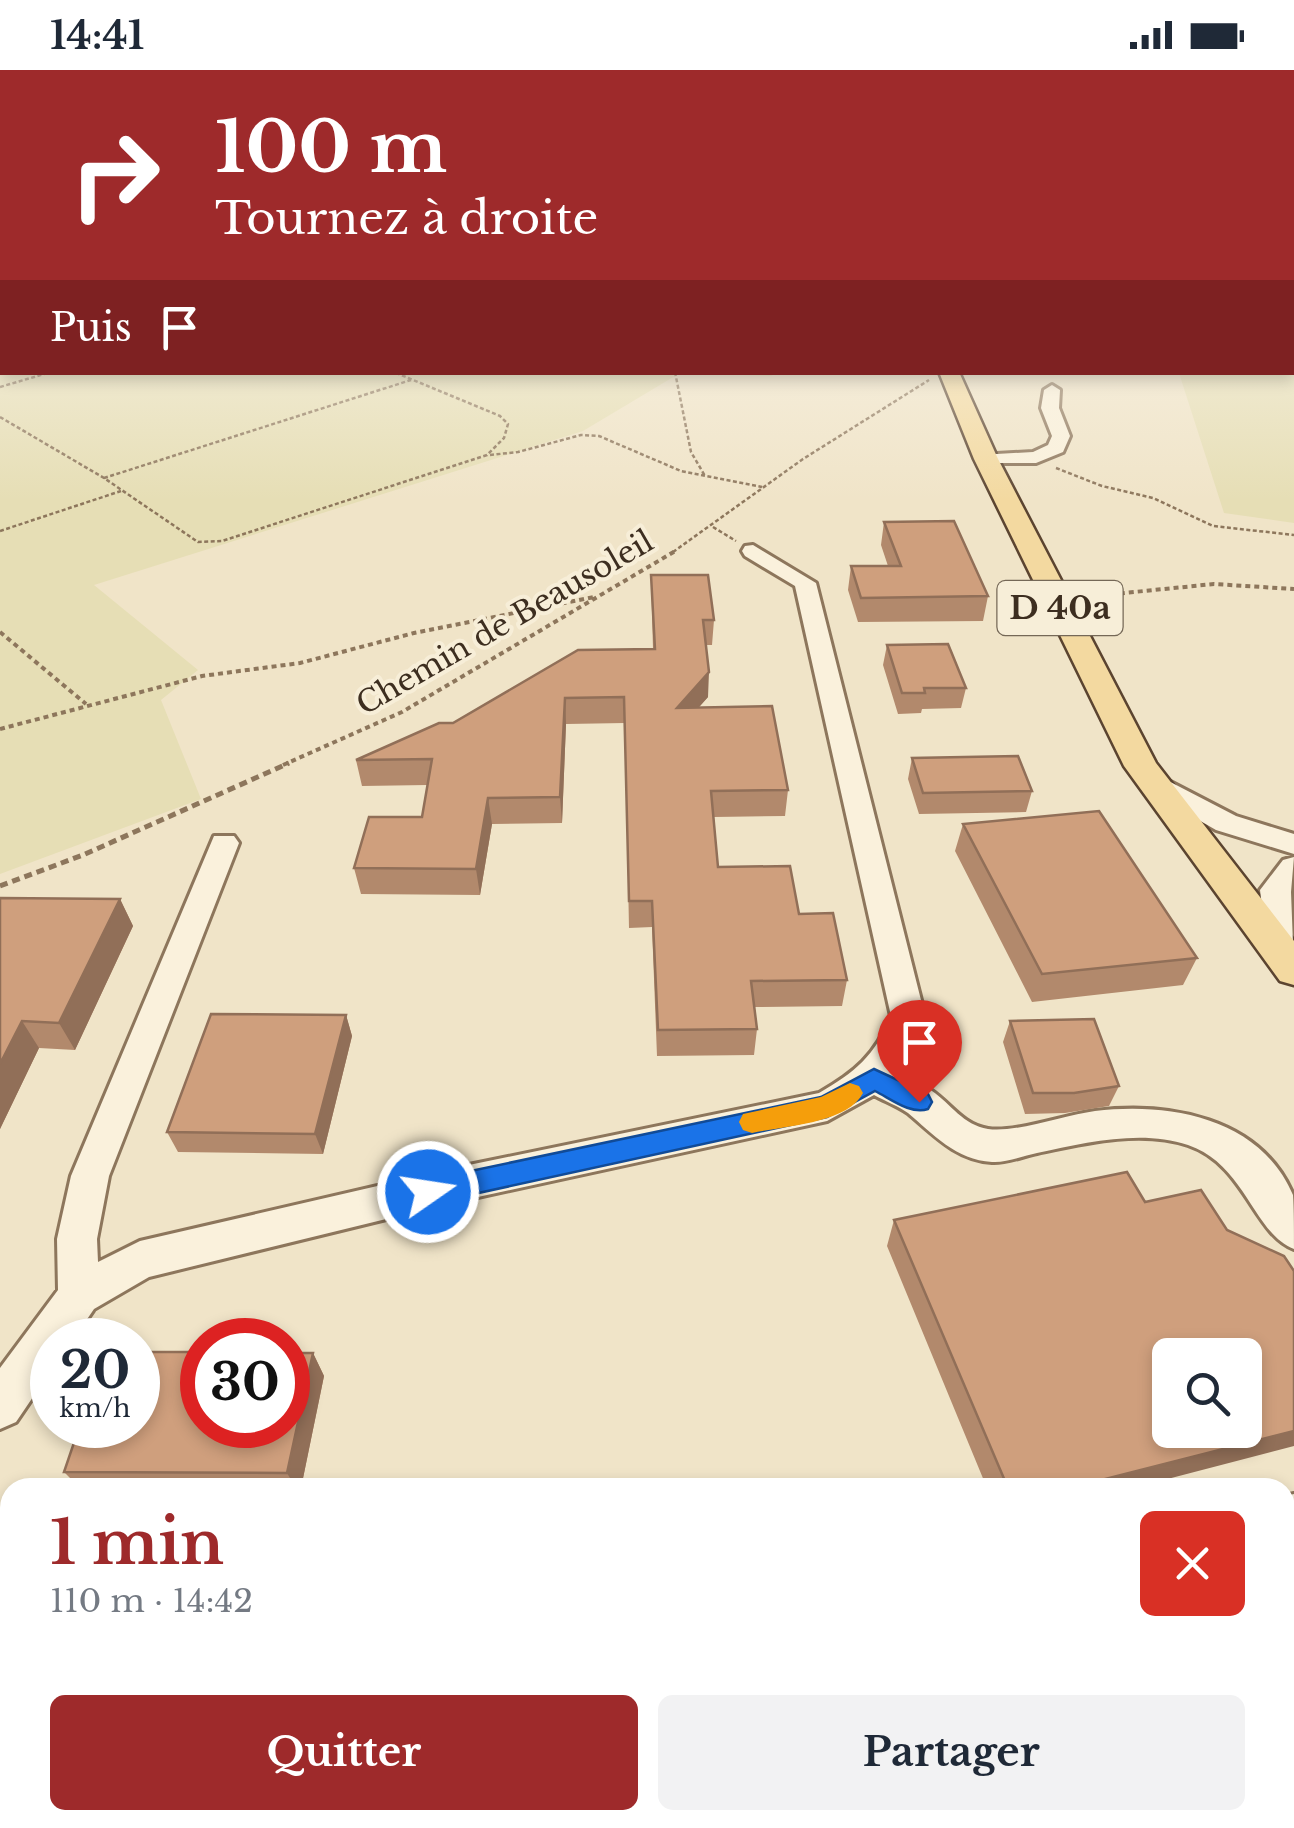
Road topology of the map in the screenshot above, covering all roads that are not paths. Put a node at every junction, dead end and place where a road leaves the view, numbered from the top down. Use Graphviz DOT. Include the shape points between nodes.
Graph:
graph roads {
  1 [pos="949,375"];
  2 [pos="1052,390"];
  3 [pos="986,459"];
  4 [pos="753,550"];
  5 [pos="1150,780"];
  6 [pos="224,843"];
  7 [pos="1294,844"];
  8 [pos="1294,867"];
  9 [pos="1294,958"];
  10 [pos="1294,970"];
  11 [pos="874,1079"];
  12 [pos="1294,1231"];
  13 [pos="79,1295"];
  14 [pos="0,1406"];
  1 -- 3 [label="main road, D 40a"];
  2 -- 3 [label="street" via="1050,408 1061,436 1056,448 1036,457"];
  3 -- 5 [label="main road, D 40a"];
  4 -- 11 [label="street" via="805,583 908,1016 897,1051"];
  5 -- 7 [label="street" via="1226,823"];
  5 -- 10 [label="main road, D 40a"];
  6 -- 13 [label="street" via="90,1176 76,1238"];
  8 -- 9 [label="street" via="1275,890"];
  11 -- 12 [label="street" via="919,1102 944,1126 992,1146 1148,1121 1191,1128 1249,1165"];
  11 -- 13 [label="street" via="827,1106 140,1260"];
  13 -- 14 [label="street"];
}
